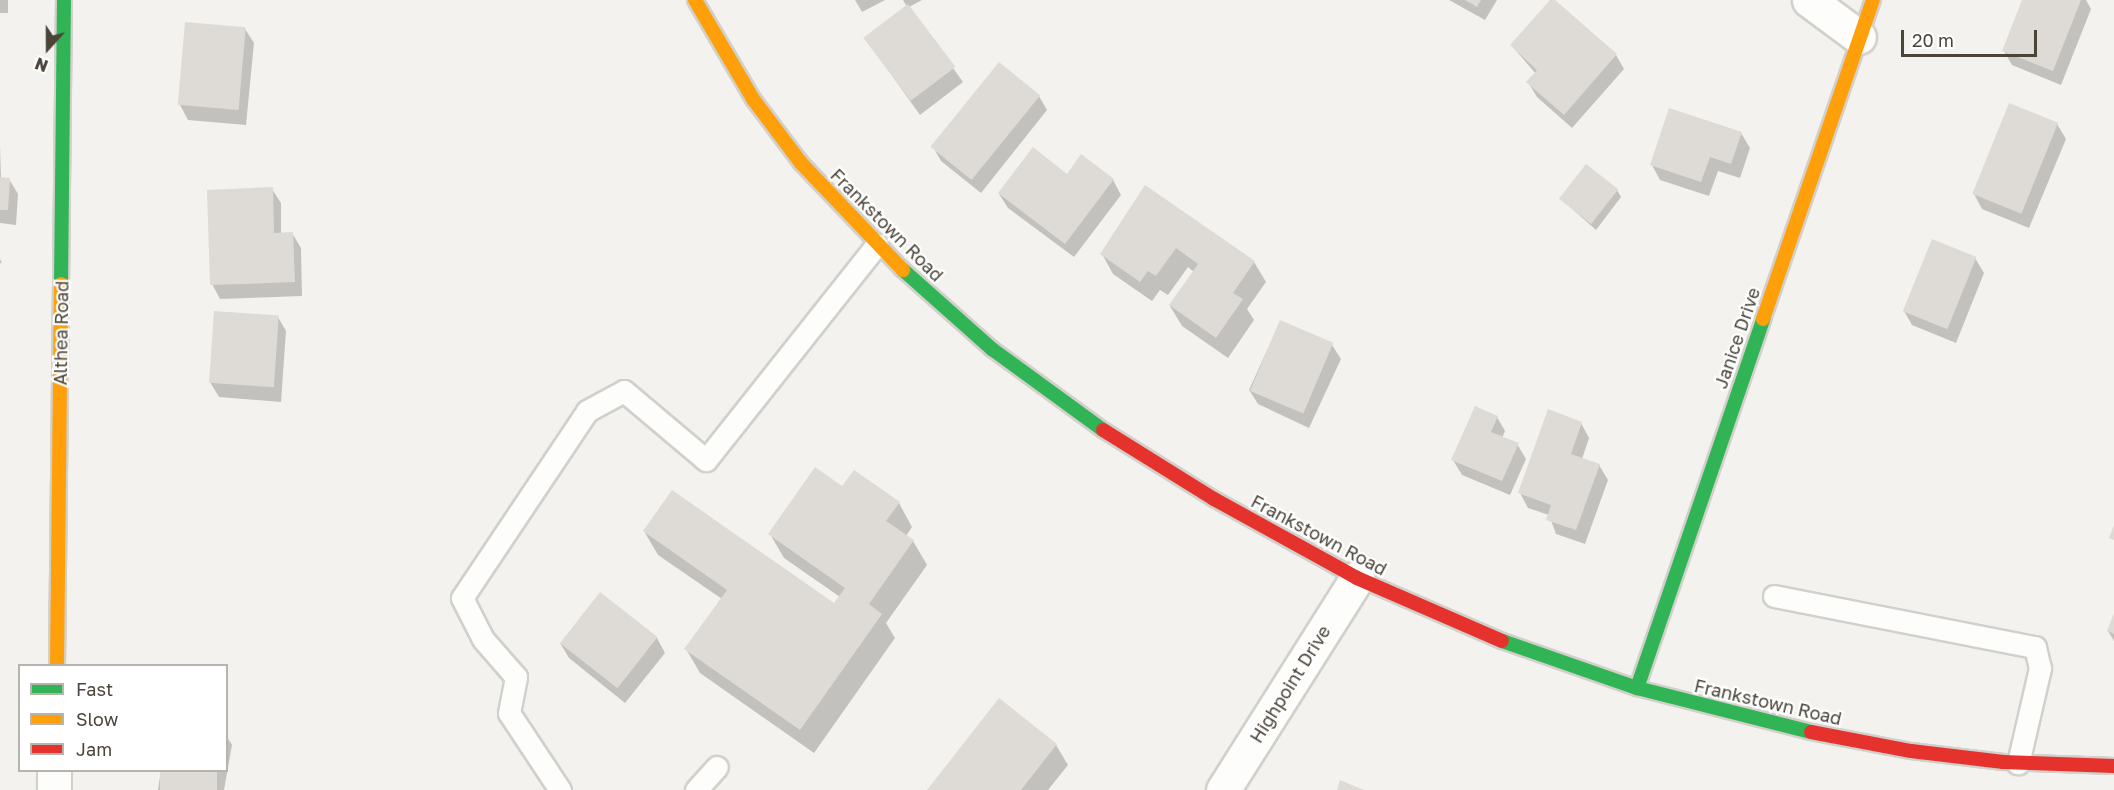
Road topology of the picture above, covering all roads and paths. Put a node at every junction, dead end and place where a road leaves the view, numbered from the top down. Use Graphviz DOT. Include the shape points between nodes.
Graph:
graph roads {
  1 [pos="64,0"];
  2 [pos="694,0"];
  3 [pos="1809,0"];
  4 [pos="1873,0"];
  5 [pos="1859,37"];
  6 [pos="877,244"];
  7 [pos="1357,578"];
  8 [pos="1774,596"];
  9 [pos="57,664"];
  10 [pos="1637,688"];
  11 [pos="2018,763"];
  12 [pos="2114,766"];
  13 [pos="717,767"];
  14 [pos="54,772"];
  15 [pos="54,790"];
  16 [pos="560,790"];
  17 [pos="696,790"];
  18 [pos="1223,790"];
  1 -- 9 [label="main road, Althea Road"];
  2 -- 6 [label="main road, Frankstown Road" via="717,42 781,135"];
  3 -- 5 [label="street"];
  4 -- 5 [label="main road, Janice Drive"];
  5 -- 10 [label="main road, Janice Drive"];
  6 -- 7 [label="main road, Frankstown Road" via="992,349 1109,435"];
  6 -- 16 [label="lane" via="706,460 624,391 587,411 462,598 483,639 516,677 509,713"];
  7 -- 10 [label="main road, Frankstown Road" via="1486,635"];
  7 -- 18 [label="street, Highpoint Drive"];
  8 -- 11 [label="lane" via="2035,647 2040,668"];
  10 -- 11 [label="main road, Frankstown Road" via="1768,724 1911,751"];
  11 -- 12 [label="main road, Frankstown Road"];
  13 -- 17 [label="lane"];
  14 -- 15 [label="street"];
}
